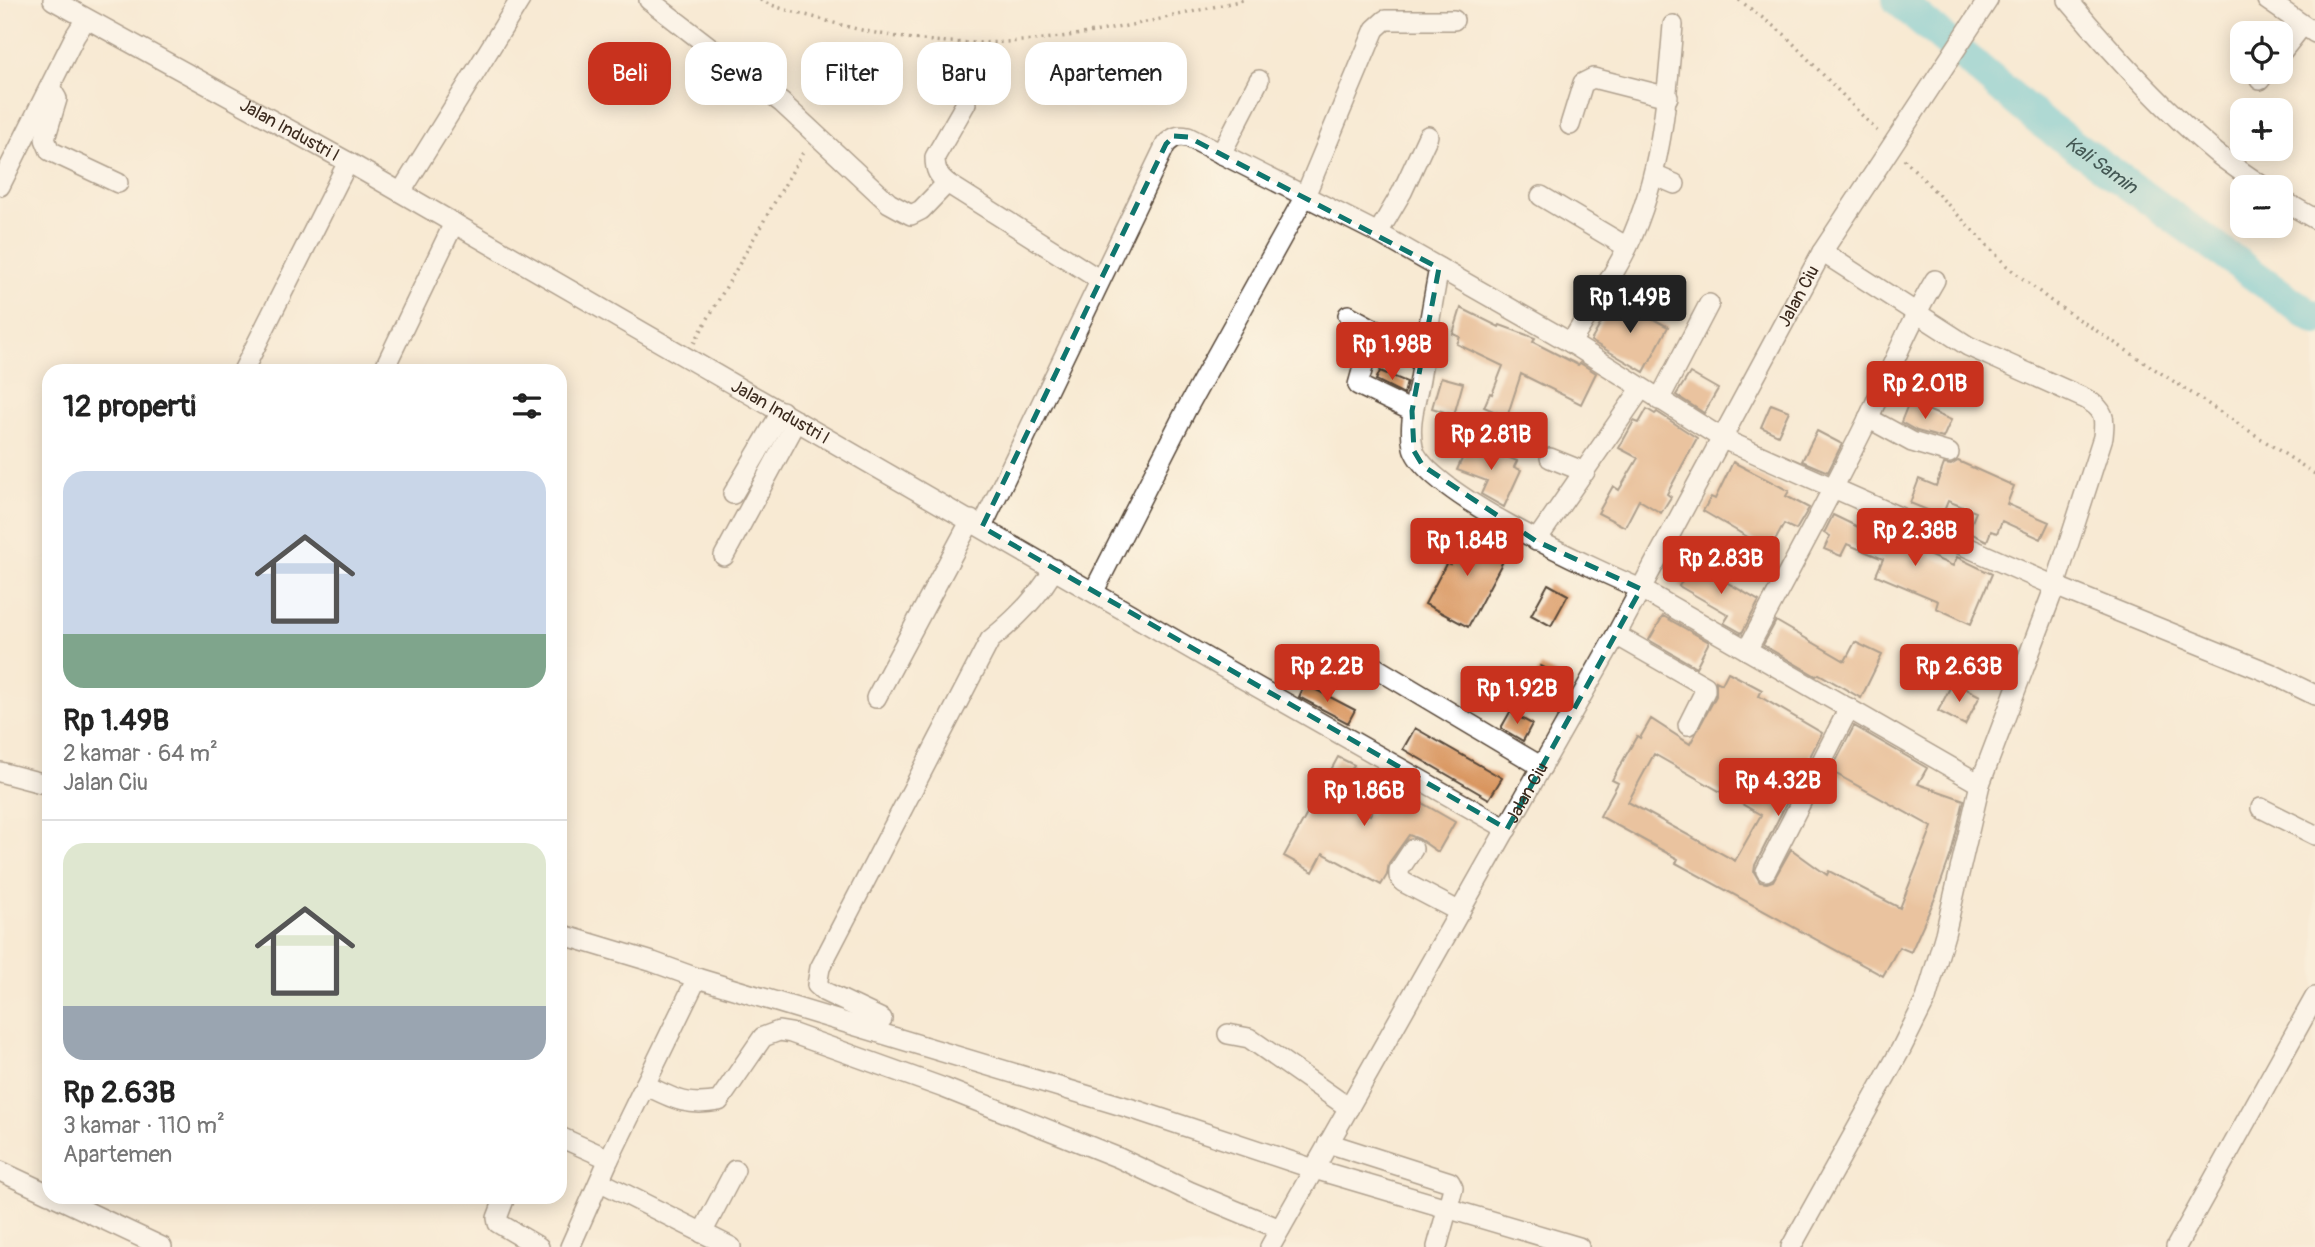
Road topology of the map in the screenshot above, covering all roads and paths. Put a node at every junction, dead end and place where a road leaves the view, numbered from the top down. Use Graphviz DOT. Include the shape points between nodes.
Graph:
graph roads {
  1 [pos="53,0"];
  2 [pos="520,0"];
  3 [pos="649,0"];
  4 [pos="760,0"];
  5 [pos="1243,0"];
  6 [pos="1739,0"];
  7 [pos="2068,0"];
  8 [pos="2267,0"];
  9 [pos="1987,2"];
  10 [pos="86,19"];
  11 [pos="1454,20"];
  12 [pos="1673,25"];
  13 [pos="2309,29"];
  14 [pos="2293,43"];
  15 [pos="1259,80"];
  16 [pos="50,87"];
  17 [pos="1668,97"];
  18 [pos="965,105"];
  19 [pos="1570,125"];
  20 [pos="815,132"];
  21 [pos="1428,136"];
  22 [pos="1891,145"];
  23 [pos="1221,154"];
  24 [pos="348,162"];
  25 [pos="2247,175"];
  26 [pos="1654,176"];
  27 [pos="118,183"];
  28 [pos="947,183"];
  29 [pos="1675,184"];
  30 [pos="0,186"];
  31 [pos="401,192"];
  32 [pos="1305,196"];
  33 [pos="1541,196"];
  34 [pos="2293,206"];
  35 [pos="2315,219"];
  36 [pos="454,223"];
  37 [pos="1378,233"];
  38 [pos="1627,247"];
  39 [pos="1822,252"];
  40 [pos="1439,268"];
  41 [pos="1100,280"];
  42 [pos="1935,281"];
  43 [pos="1709,304"];
  44 [pos="1915,313"];
  45 [pos="1348,315"];
  46 [pos="1570,344"];
  47 [pos="686,356"];
  48 [pos="1423,356"];
  49 [pos="247,364"];
  50 [pos="386,364"];
  51 [pos="1363,367"];
  52 [pos="1641,389"];
  53 [pos="1659,400"];
  54 [pos="1412,411"];
  55 [pos="790,416"];
  56 [pos="1868,418"];
  57 [pos="1723,439"];
  58 [pos="1949,453"];
  59 [pos="1550,457"];
  60 [pos="1585,472"];
  61 [pos="2315,474"];
  62 [pos="1833,489"];
  63 [pos="733,494"];
  64 [pos="976,524"];
  65 [pos="1536,541"];
  66 [pos="724,556"];
  67 [pos="1054,569"];
  68 [pos="2055,586"];
  69 [pos="1641,589"];
  70 [pos="1094,591"];
  71 [pos="1616,635"];
  72 [pos="1747,650"];
  73 [pos="1371,664"];
  74 [pos="2315,695"];
  75 [pos="876,698"];
  76 [pos="1849,708"];
  77 [pos="1688,724"];
  78 [pos="1542,767"];
  79 [pos="0,772"];
  80 [pos="42,783"];
  81 [pos="1980,784"];
  82 [pos="2261,808"];
  83 [pos="1507,829"];
  84 [pos="2315,835"];
  85 [pos="1413,849"];
  86 [pos="1766,871"];
  87 [pos="1460,912"];
  88 [pos="567,936"];
  89 [pos="698,978"];
  90 [pos="2313,1000"];
  91 [pos="882,1019"];
  92 [pos="1228,1034"];
  93 [pos="645,1086"];
  94 [pos="1349,1108"];
  95 [pos="567,1140"];
  96 [pos="1328,1143"];
  97 [pos="610,1159"];
  98 [pos="1314,1169"];
  99 [pos="735,1170"];
  100 [pos="0,1171"];
  101 [pos="601,1182"];
  102 [pos="42,1191"];
  103 [pos="70,1204"];
  104 [pos="502,1204"];
  105 [pos="1448,1209"];
  106 [pos="1280,1229"];
  107 [pos="702,1233"];
  108 [pos="162,1247"];
  109 [pos="539,1247"];
  110 [pos="570,1247"];
  111 [pos="731,1247"];
  112 [pos="1270,1247"];
  113 [pos="1437,1247"];
  114 [pos="1579,1247"];
  115 [pos="1791,1247"];
  116 [pos="2176,1247"];
  1 -- 10 [label="street, Jalan Industri I"];
  2 -- 31 [label="street"];
  3 -- 20 [label="street"];
  4 -- 5 [label="path" via="844,26 913,40 997,44 1128,27"];
  6 -- 22 [label="path" via="1784,34"];
  7 -- 25 [label="street" via="2156,97"];
  8 -- 13 [label="street"];
  9 -- 22 [label="street, Jalan Ciu"];
  10 -- 16 [label="street"];
  10 -- 24 [label="street, Jalan Industri I"];
  11 -- 32 [label="street" via="1385,20 1375,29"];
  12 -- 17 [label="street"];
  13 -- 14 [label="street"];
  15 -- 23 [label="street"];
  16 -- 27 [label="street" via="57,99 45,139 50,151"];
  16 -- 30 [label="street"];
  17 -- 19 [label="street" via="1587,79"];
  17 -- 26 [label="street"];
  18 -- 28 [label="street" via="936,157 938,175"];
  20 -- 28 [label="street" via="889,203 911,215"];
  20 -- 47 [label="path"];
  21 -- 37 [label="street"];
  22 -- 39 [label="street, Jalan Ciu"];
  22 -- 61 [label="path" via="2025,282"];
  23 -- 32 [label="street"];
  23 -- 41 [label="street" via="1188,137 1174,136 1166,144"];
  24 -- 31 [label="street, Jalan Industri I"];
  24 -- 49 [label="street"];
  26 -- 29 [label="street"];
  26 -- 38 [label="street"];
  28 -- 41 [label="street"];
  31 -- 36 [label="street, Jalan Industri I"];
  32 -- 37 [label="street"];
  32 -- 70 [label="street" via="1198,387"];
  33 -- 38 [label="street"];
  34 -- 35 [label="street"];
  36 -- 47 [label="street, Jalan Industri I"];
  36 -- 50 [label="street"];
  37 -- 40 [label="street"];
  38 -- 46 [label="street"];
  39 -- 44 [label="street"];
  39 -- 57 [label="street, Jalan Ciu"];
  40 -- 46 [label="street"];
  40 -- 48 [label="street"];
  41 -- 64 [label="street"];
  42 -- 44 [label="street"];
  43 -- 53 [label="street"];
  44 -- 56 [label="street"];
  44 -- 68 [label="street" via="1981,353 2086,398 2098,406 2105,419"];
  45 -- 48 [label="street"];
  46 -- 52 [label="street"];
  47 -- 55 [label="street, Jalan Industri I"];
  48 -- 54 [label="street"];
  51 -- 54 [label="street" via="1362,388"];
  52 -- 53 [label="street"];
  52 -- 60 [label="street"];
  53 -- 57 [label="street"];
  54 -- 65 [label="street" via="1414,450 1423,466 1451,489"];
  55 -- 63 [label="street"];
  55 -- 64 [label="street, Jalan Industri I"];
  55 -- 66 [label="street"];
  56 -- 58 [label="street" via="1912,442"];
  56 -- 62 [label="street"];
  57 -- 62 [label="street"];
  57 -- 69 [label="street, Jalan Ciu"];
  59 -- 60 [label="street"];
  60 -- 65 [label="street"];
  62 -- 68 [label="street"];
  62 -- 72 [label="street"];
  64 -- 67 [label="street, Jalan Industri I"];
  64 -- 75 [label="street"];
  65 -- 69 [label="street"];
  67 -- 70 [label="street, Jalan Industri I"];
  67 -- 91 [label="street" via="1015,620 990,640 820,968 817,985 825,992"];
  68 -- 74 [label="street"];
  68 -- 81 [label="street"];
  69 -- 71 [label="street, Jalan Ciu"];
  69 -- 72 [label="street"];
  70 -- 83 [label="street, Jalan Industri I"];
  71 -- 77 [label="street" via="1705,686"];
  71 -- 78 [label="street, Jalan Ciu"];
  72 -- 76 [label="street"];
  73 -- 78 [label="street"];
  76 -- 81 [label="street"];
  76 -- 86 [label="street"];
  78 -- 83 [label="street, Jalan Ciu"];
  79 -- 80 [label="street"];
  81 -- 115 [label="street" via="1926,999"];
  82 -- 84 [label="street"];
  83 -- 87 [label="street, Jalan Ciu"];
  85 -- 87 [label="street" via="1399,876"];
  87 -- 94 [label="street, Jalan Ciu"];
  88 -- 89 [label="street"];
  89 -- 93 [label="street"];
  89 -- 98 [label="street" via="1139,1111"];
  90 -- 116 [label="street"];
  92 -- 94 [label="street" via="1249,1038"];
  93 -- 97 [label="street"];
  93 -- 106 [label="street" via="680,1102 719,1101 763,1037 779,1031 791,1033 1119,1158"];
  94 -- 96 [label="street, Jalan Ciu"];
  95 -- 97 [label="street"];
  96 -- 98 [label="street, Jalan Ciu"];
  96 -- 105 [label="street" via="1450,1182"];
  97 -- 101 [label="street"];
  98 -- 105 [label="street"];
  98 -- 106 [label="street, Jalan Ciu"];
  99 -- 107 [label="street"];
  100 -- 102 [label="street"];
  101 -- 107 [label="street"];
  101 -- 110 [label="street"];
  103 -- 108 [label="street"];
  104 -- 109 [label="street" via="497,1218 503,1229"];
  105 -- 113 [label="street"];
  105 -- 114 [label="street"];
  106 -- 112 [label="street, Jalan Ciu"];
  107 -- 111 [label="street"];
}
